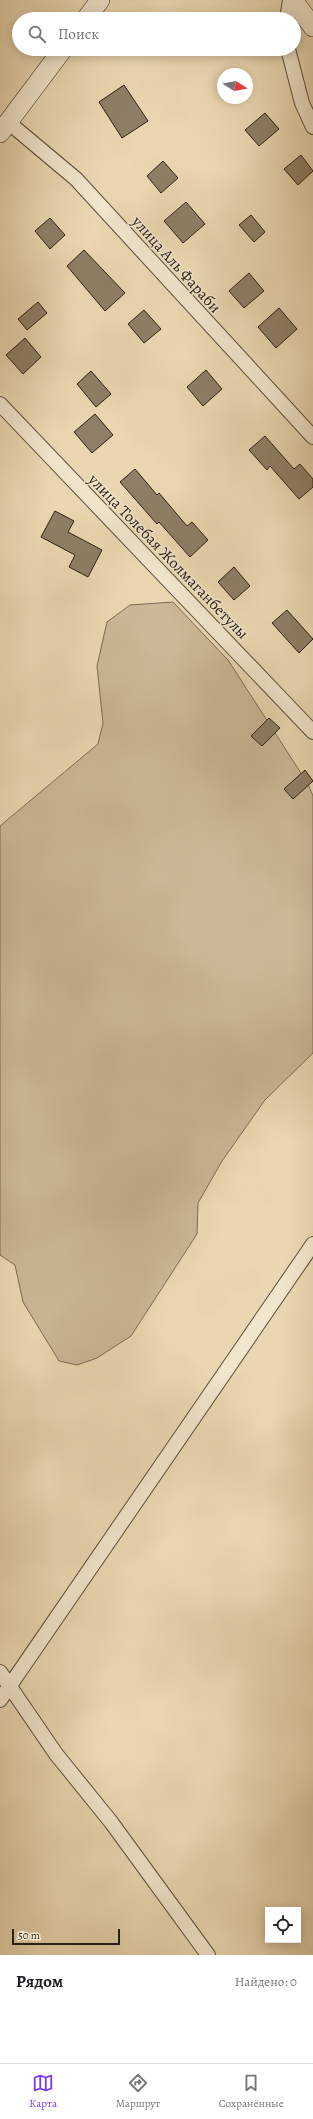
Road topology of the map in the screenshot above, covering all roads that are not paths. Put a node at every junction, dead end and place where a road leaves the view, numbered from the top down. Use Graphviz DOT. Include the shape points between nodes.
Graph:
graph roads {
  1 [pos="100,0"];
  2 [pos="290,0"];
  3 [pos="293,0"];
  4 [pos="91,12"];
  5 [pos="289,12"];
  6 [pos="313,27"];
  7 [pos="58,56"];
  8 [pos="290,56"];
  9 [pos="313,127"];
  10 [pos="4,128"];
  11 [pos="0,404"];
  12 [pos="313,437"];
  13 [pos="313,732"];
  14 [pos="313,1244"];
  15 [pos="0,1672"];
  16 [pos="8,1686"];
  17 [pos="0,1700"];
  18 [pos="208,1955"];
  1 -- 4 [label="street"];
  2 -- 5 [label="street"];
  3 -- 6 [label="street"];
  7 -- 10 [label="street"];
  8 -- 9 [label="street" via="302,103"];
  10 -- 12 [label="street, улица Аль Фараби" via="76,179"];
  11 -- 13 [label="street, улица Толебая Жолмаганбетулы"];
  14 -- 16 [label="street"];
  15 -- 16 [label="street"];
  16 -- 17 [label="street"];
  16 -- 18 [label="street" via="56,1754 111,1822"];
}
